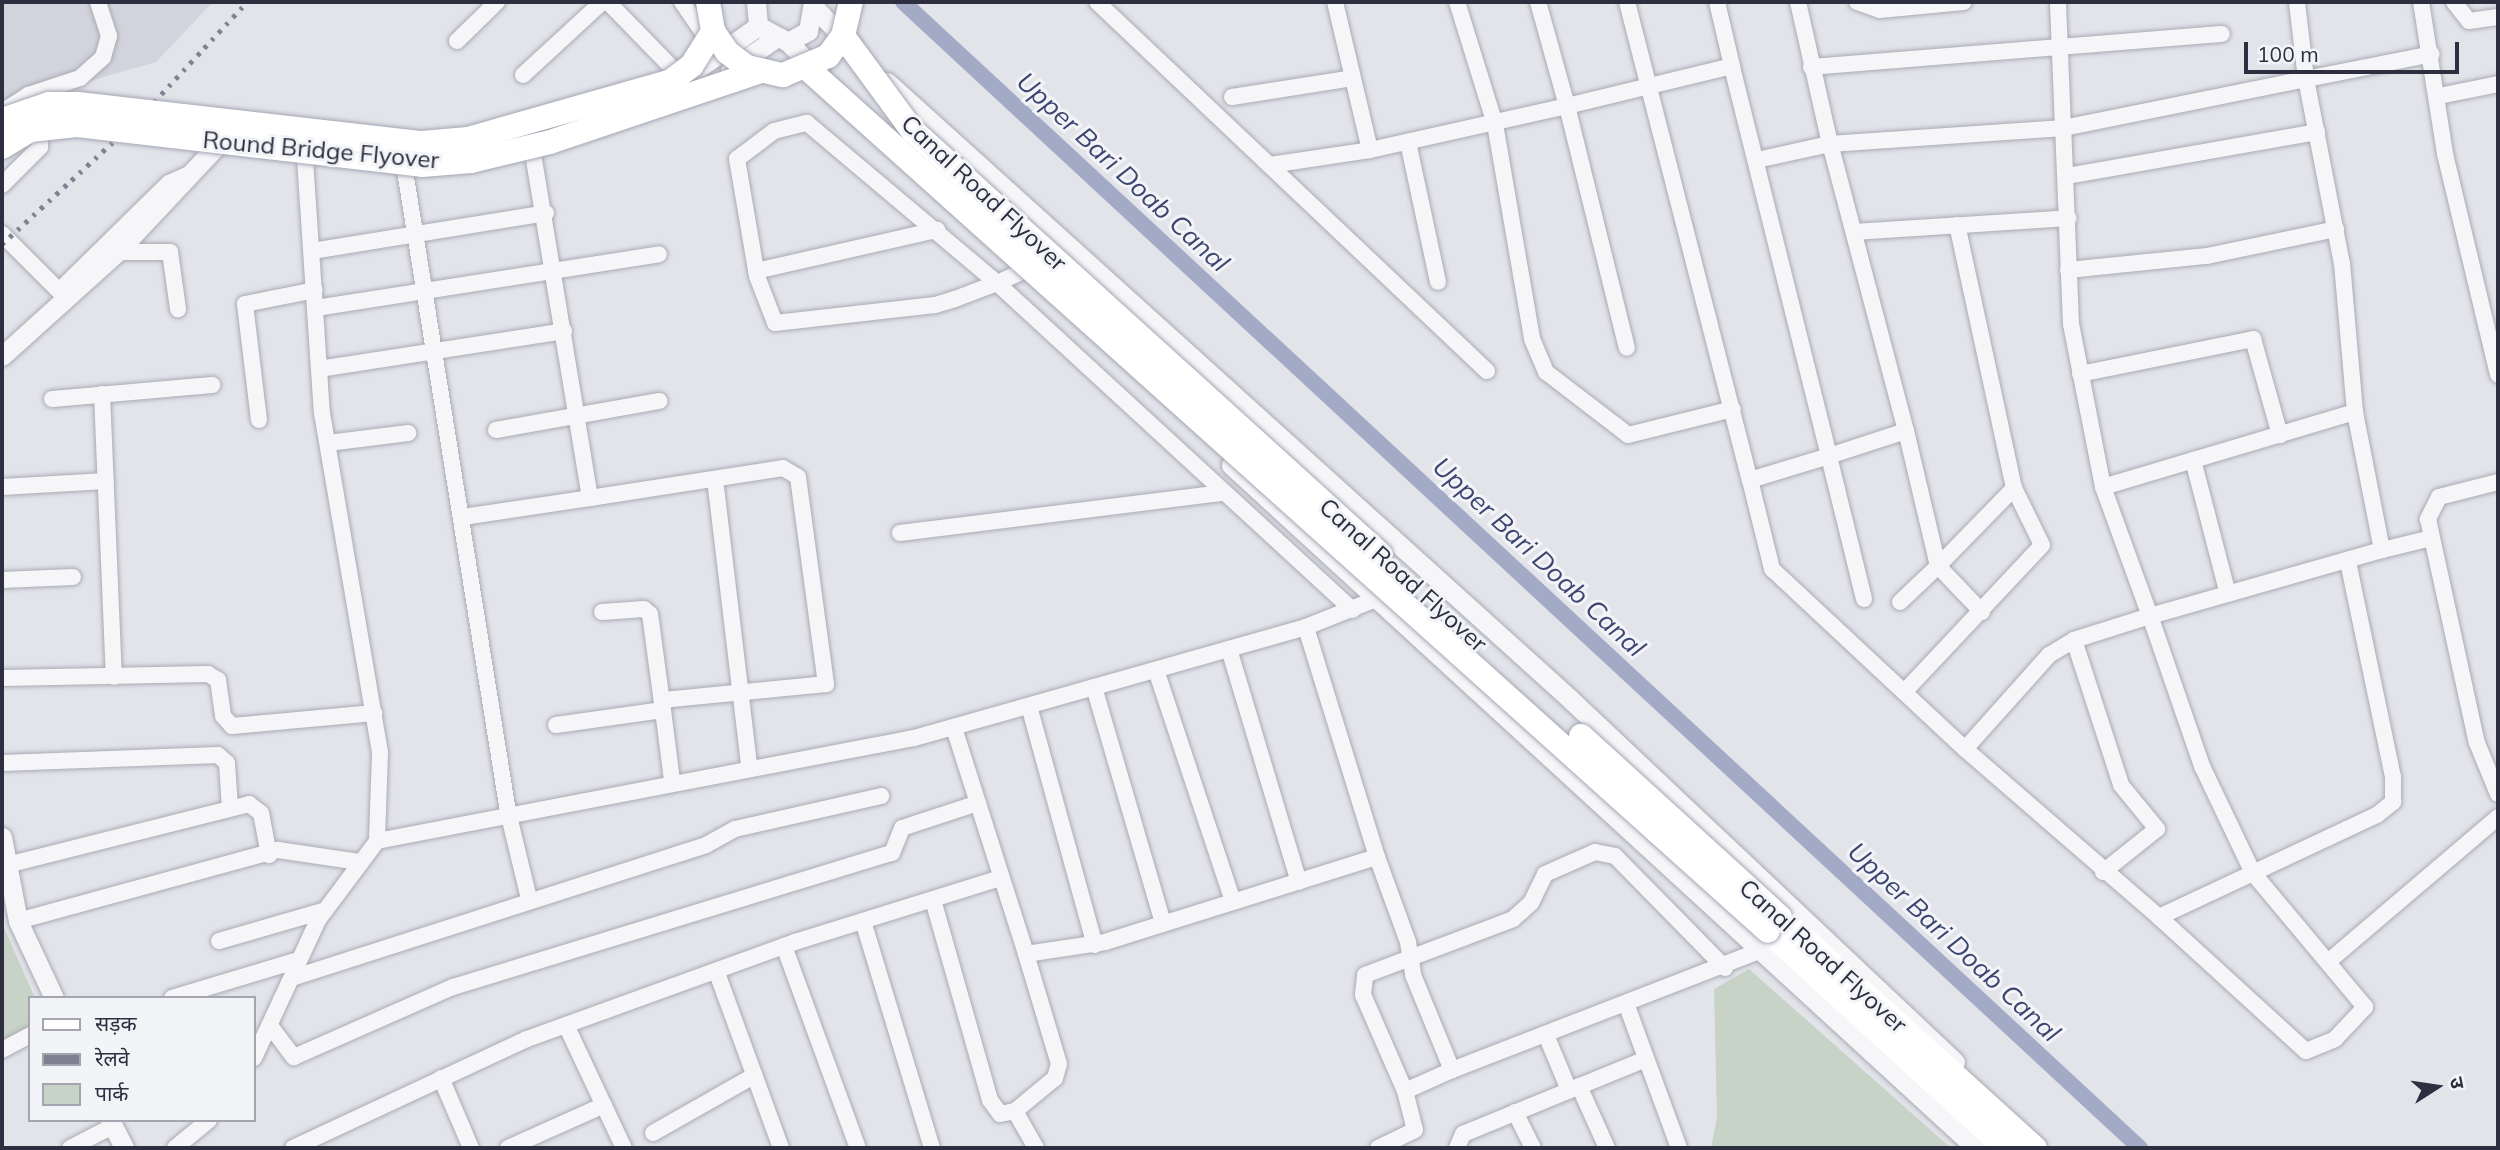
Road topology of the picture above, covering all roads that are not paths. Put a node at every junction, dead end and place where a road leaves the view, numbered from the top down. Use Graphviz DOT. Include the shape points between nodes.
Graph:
graph roads {
  1 [pos="98,2"];
  2 [pos="497,2"];
  3 [pos="602,2"];
  4 [pos="608,2"];
  5 [pos="682,2"];
  6 [pos="708,2"];
  7 [pos="756,2"];
  8 [pos="851,2"];
  9 [pos="1097,2"];
  10 [pos="1335,2"];
  11 [pos="1457,2"];
  12 [pos="1538,2"];
  13 [pos="1627,2"];
  14 [pos="1717,2"];
  15 [pos="1798,2"];
  16 [pos="1857,2"];
  17 [pos="1964,2"];
  18 [pos="2058,2"];
  19 [pos="2297,2"];
  20 [pos="2421,2"];
  21 [pos="2454,2"];
  22 [pos="814,5"];
  23 [pos="2498,17"];
  24 [pos="758,26"];
  25 [pos="713,31"];
  26 [pos="2222,34"];
  27 [pos="844,36"];
  28 [pos="781,40"];
  29 [pos="457,41"];
  30 [pos="2061,46"];
  31 [pos="2432,54"];
  32 [pos="718,55"];
  33 [pos="1732,66"];
  34 [pos="1811,67"];
  35 [pos="808,69"];
  36 [pos="758,72"];
  37 [pos="523,75"];
  38 [pos="1353,78"];
  39 [pos="682,79"];
  40 [pos="2306,79"];
  41 [pos="2498,84"];
  42 [pos="1648,86"];
  43 [pos="40,91"];
  44 [pos="2439,96"];
  45 [pos="1233,97"];
  46 [pos="1567,106"];
  47 [pos="2,112"];
  48 [pos="2,120"];
  49 [pos="1495,124"];
  50 [pos="2063,128"];
  51 [pos="2317,132"];
  52 [pos="1408,142"];
  53 [pos="1830,144"];
  54 [pos="2,147"];
  55 [pos="214,150"];
  56 [pos="1370,150"];
  57 [pos="533,153"];
  58 [pos="305,159"];
  59 [pos="1757,160"];
  60 [pos="1269,165"];
  61 [pos="405,171"];
  62 [pos="193,173"];
  63 [pos="2067,176"];
  64 [pos="2,185"];
  65 [pos="546,213"];
  66 [pos="2068,219"];
  67 [pos="1957,225"];
  68 [pos="2336,229"];
  69 [pos="937,230"];
  70 [pos="415,231"];
  71 [pos="1854,232"];
  72 [pos="2,234"];
  73 [pos="313,251"];
  74 [pos="117,252"];
  75 [pos="659,254"];
  76 [pos="554,270"];
  77 [pos="2068,270"];
  78 [pos="756,271"];
  79 [pos="1021,272"];
  80 [pos="1438,282"];
  81 [pos="997,283"];
  82 [pos="315,290"];
  83 [pos="425,290"];
  84 [pos="316,308"];
  85 [pos="178,309"];
  86 [pos="564,331"];
  87 [pos="1627,348"];
  88 [pos="435,350"];
  89 [pos="2,356"];
  90 [pos="318,369"];
  91 [pos="1487,371"];
  92 [pos="2080,374"];
  93 [pos="2498,375"];
  94 [pos="212,385"];
  95 [pos="102,394"];
  96 [pos="52,399"];
  97 [pos="659,401"];
  98 [pos="1733,409"];
  99 [pos="2355,412"];
  100 [pos="577,416"];
  101 [pos="259,420"];
  102 [pos="496,430"];
  103 [pos="1906,431"];
  104 [pos="408,433"];
  105 [pos="2280,435"];
  106 [pos="328,443"];
  107 [pos="1829,456"];
  108 [pos="2193,460"];
  109 [pos="715,480"];
  110 [pos="1750,480"];
  111 [pos="106,481"];
  112 [pos="2498,482"];
  113 [pos="2,486"];
  114 [pos="2103,487"];
  115 [pos="2014,488"];
  116 [pos="1223,493"];
  117 [pos="590,498"];
  118 [pos="463,517"];
  119 [pos="900,533"];
  120 [pos="2431,538"];
  121 [pos="2382,550"];
  122 [pos="2348,562"];
  123 [pos="1938,566"];
  124 [pos="72,577"];
  125 [pos="2,580"];
  126 [pos="2228,594"];
  127 [pos="1376,599"];
  128 [pos="1864,599"];
  129 [pos="1900,602"];
  130 [pos="1352,610"];
  131 [pos="602,612"];
  132 [pos="1982,612"];
  133 [pos="2150,616"];
  134 [pos="1306,627"];
  135 [pos="2074,640"];
  136 [pos="1230,649"];
  137 [pos="1156,670"];
  138 [pos="114,677"];
  139 [pos="2,678"];
  140 [pos="1094,687"];
  141 [pos="1908,689"];
  142 [pos="742,695"];
  143 [pos="663,705"];
  144 [pos="1029,706"];
  145 [pos="374,713"];
  146 [pos="556,725"];
  147 [pos="954,728"];
  148 [pos="1965,749"];
  149 [pos="2,763"];
  150 [pos="749,766"];
  151 [pos="673,780"];
  152 [pos="2498,794"];
  153 [pos="881,796"];
  154 [pos="978,803"];
  155 [pos="230,808"];
  156 [pos="508,812"];
  157 [pos="2498,817"];
  158 [pos="2,837"];
  159 [pos="377,841"];
  160 [pos="269,855"];
  161 [pos="1377,857"];
  162 [pos="359,862"];
  163 [pos="7,865"];
  164 [pos="2103,872"];
  165 [pos="2253,873"];
  166 [pos="1001,878"];
  167 [pos="1299,882"];
  168 [pos="529,899"];
  169 [pos="933,900"];
  170 [pos="1233,902"];
  171 [pos="323,911"];
  172 [pos="2159,917"];
  173 [pos="18,921"];
  174 [pos="863,921"];
  175 [pos="1163,923"];
  176 [pos="1770,933"];
  177 [pos="219,941"];
  178 [pos="1095,945"];
  179 [pos="784,946"];
  180 [pos="1026,954"];
  181 [pos="1410,954"];
  182 [pos="299,960"];
  183 [pos="2329,961"];
  184 [pos="1725,968"];
  185 [pos="716,973"];
  186 [pos="292,978"];
  187 [pos="53,996"];
  188 [pos="179,996"];
  189 [pos="1627,1006"];
  190 [pos="566,1025"];
  191 [pos="271,1027"];
  192 [pos="1546,1035"];
  193 [pos="28,1036"];
  194 [pos="2,1050"];
  195 [pos="256,1054"];
  196 [pos="1646,1059"];
  197 [pos="1452,1070"];
  198 [pos="755,1075"];
  199 [pos="441,1078"];
  200 [pos="1574,1088"];
  201 [pos="1405,1091"];
  202 [pos="1915,1092"];
  203 [pos="604,1105"];
  204 [pos="1973,1105"];
  205 [pos="1015,1111"];
  206 [pos="1515,1112"];
  207 [pos="206,1122"];
  208 [pos="112,1123"];
  209 [pos="325,1133"];
  210 [pos="653,1133"];
  211 [pos="70,1148"];
  212 [pos="124,1148"];
  213 [pos="174,1148"];
  214 [pos="293,1148"];
  215 [pos="333,1148"];
  216 [pos="471,1148"];
  217 [pos="508,1148"];
  218 [pos="624,1148"];
  219 [pos="781,1148"];
  220 [pos="858,1148"];
  221 [pos="932,1148"];
  222 [pos="1036,1148"];
  223 [pos="1378,1148"];
  224 [pos="1457,1148"];
  225 [pos="1532,1148"];
  226 [pos="1607,1148"];
  227 [pos="1679,1148"];
  228 [pos="1976,1148"];
  229 [pos="2007,1148"];
  230 [pos="2035,1148"];
  1 -- 43 [label="street" via="109,36 103,57 80,78"];
  2 -- 29 [label="street"];
  3 -- 37 [label="street"];
  4 -- 39 [label="street"];
  5 -- 32 [label="street"];
  6 -- 25 [label="main road, bridge"];
  7 -- 24 [label="street"];
  8 -- 27 [label="main road, bridge"];
  9 -- 60 [label="street"];
  10 -- 38 [label="street"];
  11 -- 49 [label="street"];
  12 -- 46 [label="street"];
  13 -- 42 [label="street"];
  14 -- 33 [label="street"];
  15 -- 34 [label="street"];
  16 -- 17 [label="street" via="1880,10"];
  18 -- 30 [label="street"];
  19 -- 40 [label="street"];
  20 -- 31 [label="street"];
  21 -- 23 [label="street" via="2469,21"];
  22 -- 28 [label="street" via="808,31"];
  22 -- 204 [label="street" via="1066,250 1570,699 1879,985 1958,1065"];
  24 -- 28 [label="street"];
  24 -- 32 [label="street"];
  25 -- 36 [label="main road, bridge" via="727,52"];
  25 -- 48 [label="main road, Round Bridge Flyover, bridge" via="692,65 671,81 468,139 422,143 78,104 49,104"];
  26 -- 30 [label="street"];
  27 -- 35 [label="main road, bridge"];
  27 -- 176 [label="main road, Canal Road Flyover, bridge" via="912,130"];
  28 -- 57 [label="street" via="699,87"];
  28 -- 79 [label="street"];
  30 -- 34 [label="street"];
  30 -- 50 [label="street"];
  31 -- 40 [label="street"];
  31 -- 44 [label="street"];
  32 -- 39 [label="street"];
  33 -- 42 [label="street"];
  33 -- 59 [label="street"];
  34 -- 53 [label="street"];
  35 -- 36 [label="main road, Round Bridge Flyover, bridge"];
  35 -- 176 [label="main road, Canal Road Flyover, bridge"];
  36 -- 54 [label="main road, Round Bridge Flyover, bridge" via="551,142 471,160 422,165 77,125 30,130"];
  38 -- 45 [label="street"];
  38 -- 56 [label="street"];
  39 -- 55 [label="street" via="611,107 487,130 422,132 270,117 242,124"];
  40 -- 50 [label="street"];
  40 -- 51 [label="street"];
  41 -- 44 [label="street"];
  42 -- 46 [label="street"];
  42 -- 98 [label="street"];
  43 -- 47 [label="street"];
  43 -- 64 [label="street" via="40,147"];
  44 -- 93 [label="street" via="2445,155"];
  46 -- 49 [label="street"];
  46 -- 87 [label="street"];
  49 -- 52 [label="street"];
  49 -- 98 [label="street" via="1532,339 1546,372 1629,435"];
  50 -- 53 [label="street"];
  50 -- 63 [label="street"];
  51 -- 63 [label="street"];
  51 -- 68 [label="street"];
  52 -- 56 [label="street"];
  52 -- 80 [label="street"];
  53 -- 59 [label="street"];
  53 -- 71 [label="street"];
  55 -- 58 [label="street"];
  55 -- 62 [label="street"];
  56 -- 60 [label="street"];
  57 -- 61 [label="street" via="478,167"];
  57 -- 65 [label="street"];
  58 -- 61 [label="street"];
  58 -- 73 [label="street"];
  59 -- 107 [label="street"];
  60 -- 91 [label="street"];
  61 -- 70 [label="street"];
  62 -- 72 [label="street" via="169,183 59,291"];
  62 -- 74 [label="street"];
  63 -- 66 [label="street"];
  65 -- 70 [label="street"];
  65 -- 76 [label="street"];
  66 -- 67 [label="street"];
  66 -- 77 [label="street"];
  67 -- 71 [label="street"];
  67 -- 115 [label="street"];
  68 -- 77 [label="street" via="2259,248"];
  68 -- 99 [label="street"];
  69 -- 78 [label="street"];
  69 -- 78 [label="street" via="807,123 792,123 737,159"];
  69 -- 81 [label="street"];
  70 -- 73 [label="street"];
  70 -- 83 [label="street"];
  71 -- 103 [label="street"];
  73 -- 82 [label="street"];
  74 -- 85 [label="street" via="170,252"];
  74 -- 89 [label="street"];
  75 -- 76 [label="street"];
  76 -- 83 [label="street"];
  76 -- 86 [label="street"];
  77 -- 92 [label="street"];
  78 -- 81 [label="street" via="770,318 783,326 935,305"];
  79 -- 81 [label="street"];
  79 -- 127 [label="street"];
  81 -- 116 [label="street"];
  82 -- 84 [label="street"];
  82 -- 101 [label="street" via="246,304"];
  83 -- 84 [label="street"];
  83 -- 88 [label="street"];
  84 -- 90 [label="street"];
  86 -- 88 [label="street"];
  86 -- 100 [label="street"];
  88 -- 90 [label="street"];
  88 -- 118 [label="street"];
  90 -- 106 [label="street"];
  92 -- 105 [label="street" via="2253,339"];
  92 -- 114 [label="street"];
  94 -- 95 [label="street"];
  95 -- 96 [label="street"];
  95 -- 111 [label="street"];
  97 -- 100 [label="street"];
  98 -- 110 [label="street"];
  99 -- 105 [label="street"];
  99 -- 121 [label="street"];
  100 -- 102 [label="street"];
  100 -- 117 [label="street"];
  103 -- 107 [label="street"];
  103 -- 123 [label="street"];
  104 -- 106 [label="street"];
  105 -- 108 [label="street"];
  106 -- 145 [label="street"];
  107 -- 110 [label="street"];
  107 -- 128 [label="street"];
  108 -- 114 [label="street"];
  108 -- 126 [label="street"];
  109 -- 117 [label="street"];
  109 -- 142 [label="street"];
  109 -- 142 [label="street" via="795,471 821,617 824,686"];
  110 -- 141 [label="street" via="1772,569"];
  111 -- 113 [label="street"];
  111 -- 138 [label="street"];
  112 -- 120 [label="street" via="2432,502"];
  114 -- 133 [label="street"];
  115 -- 123 [label="street"];
  115 -- 132 [label="street" via="2041,551"];
  116 -- 119 [label="street"];
  116 -- 130 [label="street"];
  117 -- 118 [label="street"];
  118 -- 156 [label="street"];
  120 -- 121 [label="street"];
  120 -- 152 [label="street" via="2477,743"];
  121 -- 122 [label="street"];
  122 -- 126 [label="street"];
  122 -- 165 [label="street" via="2393,802"];
  123 -- 129 [label="street"];
  123 -- 132 [label="street"];
  124 -- 125 [label="street"];
  126 -- 133 [label="street"];
  127 -- 130 [label="street"];
  127 -- 176 [label="street"];
  130 -- 134 [label="street"];
  131 -- 143 [label="street" via="644,609 650,614"];
  132 -- 141 [label="street"];
  133 -- 135 [label="street"];
  133 -- 165 [label="street" via="2202,766"];
  134 -- 136 [label="street"];
  134 -- 161 [label="street"];
  135 -- 148 [label="street" via="2032,668"];
  135 -- 164 [label="street" via="2121,785 2157,829"];
  136 -- 137 [label="street"];
  136 -- 167 [label="street"];
  137 -- 140 [label="street"];
  137 -- 170 [label="street"];
  138 -- 139 [label="street"];
  138 -- 145 [label="street" via="215,676 225,722 232,726"];
  140 -- 144 [label="street"];
  140 -- 175 [label="street"];
  141 -- 148 [label="street"];
  142 -- 143 [label="street"];
  142 -- 150 [label="street"];
  143 -- 146 [label="street"];
  143 -- 151 [label="street"];
  144 -- 147 [label="street"];
  144 -- 178 [label="street"];
  145 -- 159 [label="street"];
  147 -- 150 [label="street"];
  147 -- 154 [label="street"];
  148 -- 164 [label="street"];
  149 -- 155 [label="street" via="218,755 227,763"];
  150 -- 151 [label="street"];
  151 -- 156 [label="street"];
  153 -- 168 [label="street" via="735,829 706,845"];
  154 -- 166 [label="street"];
  154 -- 191 [label="street" via="902,828 892,853 476,980 294,1057"];
  155 -- 160 [label="street" via="257,807"];
  155 -- 163 [label="street"];
  156 -- 159 [label="street"];
  156 -- 168 [label="street"];
  157 -- 183 [label="street"];
  158 -- 163 [label="street"];
  159 -- 162 [label="street"];
  160 -- 162 [label="street" via="290,848"];
  160 -- 173 [label="street"];
  161 -- 167 [label="street"];
  161 -- 181 [label="street"];
  162 -- 171 [label="street"];
  163 -- 173 [label="street"];
  164 -- 172 [label="street"];
  165 -- 172 [label="street"];
  165 -- 183 [label="street"];
  166 -- 169 [label="street"];
  166 -- 180 [label="street"];
  167 -- 170 [label="street"];
  168 -- 186 [label="street"];
  169 -- 174 [label="street"];
  169 -- 205 [label="street" via="990,1100 1000,1114"];
  170 -- 175 [label="street"];
  171 -- 177 [label="street"];
  171 -- 182 [label="street"];
  172 -- 183 [label="street" via="2306,1051 2335,1039 2365,1007"];
  173 -- 187 [label="street"];
  174 -- 179 [label="street"];
  174 -- 221 [label="street"];
  175 -- 178 [label="street"];
  176 -- 184 [label="street"];
  176 -- 202 [label="street"];
  176 -- 204 [label="main road, Canal Road Flyover"];
  178 -- 180 [label="street"];
  179 -- 185 [label="street"];
  179 -- 220 [label="street"];
  180 -- 205 [label="street" via="1058,1072"];
  181 -- 184 [label="street" via="1513,919 1531,903 1545,874 1600,851 1615,856"];
  181 -- 197 [label="street"];
  181 -- 201 [label="street" via="1365,975 1362,984"];
  182 -- 186 [label="street"];
  182 -- 188 [label="street"];
  184 -- 189 [label="street"];
  185 -- 190 [label="street"];
  185 -- 198 [label="street"];
  186 -- 191 [label="street"];
  189 -- 192 [label="street"];
  189 -- 196 [label="street"];
  190 -- 199 [label="street"];
  190 -- 203 [label="street"];
  191 -- 195 [label="street"];
  192 -- 197 [label="street"];
  192 -- 200 [label="street"];
  193 -- 194 [label="street"];
  196 -- 200 [label="street"];
  196 -- 227 [label="street"];
  197 -- 201 [label="street"];
  198 -- 210 [label="street"];
  198 -- 219 [label="street"];
  199 -- 209 [label="street"];
  199 -- 216 [label="street"];
  200 -- 206 [label="street"];
  200 -- 226 [label="street"];
  201 -- 223 [label="street" via="1415,1130"];
  202 -- 204 [label="street"];
  202 -- 228 [label="street"];
  203 -- 217 [label="street"];
  203 -- 218 [label="street"];
  204 -- 229 [label="main road"];
  204 -- 230 [label="main road"];
  205 -- 222 [label="street"];
  206 -- 224 [label="street" via="1464,1134"];
  206 -- 225 [label="street"];
  207 -- 213 [label="street"];
  208 -- 211 [label="street"];
  208 -- 212 [label="street"];
  209 -- 214 [label="street"];
  209 -- 215 [label="street"];
}
